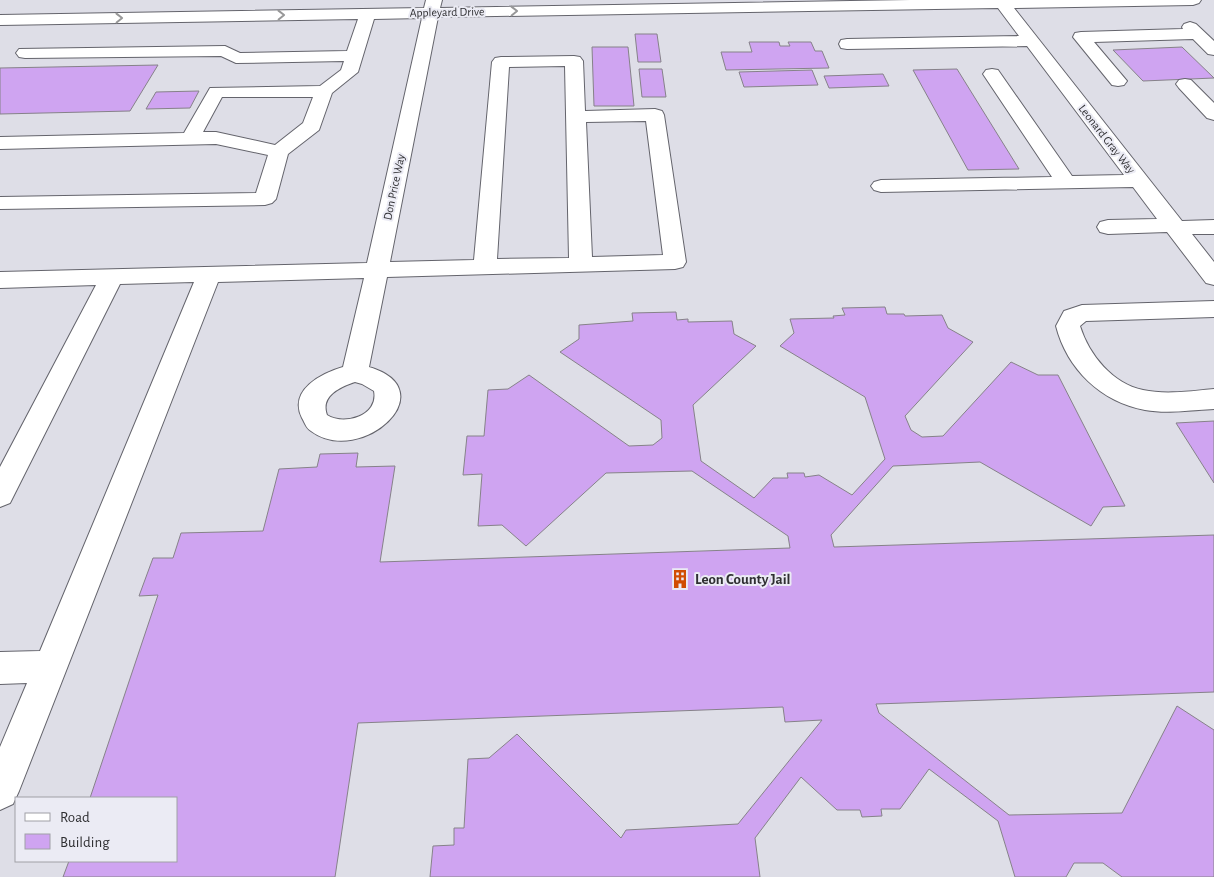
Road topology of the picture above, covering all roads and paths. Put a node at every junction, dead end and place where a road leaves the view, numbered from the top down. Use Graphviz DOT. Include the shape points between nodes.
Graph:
graph roads {
  1 [pos="107,0"];
  2 [pos="167,0"];
  3 [pos="1193,0"];
  4 [pos="69,1"];
  5 [pos="1001,1"];
  6 [pos="432,6"];
  7 [pos="368,13"];
  8 [pos="155,17"];
  9 [pos="93,18"];
  10 [pos="55,19"];
  11 [pos="0,20"];
  12 [pos="1214,26"];
  13 [pos="1197,34"];
  14 [pos="1031,41"];
  15 [pos="846,44"];
  16 [pos="1214,50"];
  17 [pos="132,52"];
  18 [pos="354,56"];
  19 [pos="1084,62"];
  20 [pos="1102,62"];
  21 [pos="992,74"];
  22 [pos="1118,80"];
  23 [pos="1185,84"];
  24 [pos="324,91"];
  25 [pos="1214,114"];
  26 [pos="576,116"];
  27 [pos="190,139"];
  28 [pos="0,143"];
  29 [pos="279,152"];
  30 [pos="1139,180"];
  31 [pos="1066,182"];
  32 [pos="881,186"];
  33 [pos="0,203"];
  34 [pos="1174,226"];
  35 [pos="1108,227"];
  36 [pos="1214,227"];
  37 [pos="581,264"];
  38 [pos="486,267"];
  39 [pos="377,270"];
  40 [pos="209,274"];
  41 [pos="112,277"];
  42 [pos="1214,278"];
  43 [pos="7,280"];
  44 [pos="0,302"];
  45 [pos="1214,309"];
  46 [pos="355,373"];
  47 [pos="1214,399"];
  48 [pos="0,495"];
  49 [pos="50,666"];
  50 [pos="0,668"];
  51 [pos="0,791"];
  1 -- 9 [label="street"];
  2 -- 8 [label="street"];
  3 -- 5 [label="street, Appleyard Drive"];
  4 -- 10 [label="street"];
  6 -- 5 [label="street, Appleyard Drive, one-way"];
  5 -- 14 [label="street, Leonard Gray Way"];
  6 -- 7 [label="street, Appleyard Drive"];
  6 -- 39 [label="street, Don Price Way"];
  8 -- 7 [label="street, Appleyard Drive, one-way"];
  7 -- 18 [label="street"];
  9 -- 8 [label="street, Appleyard Drive, one-way"];
  8 -- 17 [label="street"];
  9 -- 10 [label="street, Appleyard Drive"];
  10 -- 11 [label="street, Appleyard Drive"];
  10 -- 17 [label="street" via="25,54"];
  12 -- 13 [label="street" via="1190,27"];
  13 -- 16 [label="street"];
  13 -- 20 [label="street" via="1081,37"];
  14 -- 15 [label="street"];
  14 -- 30 [label="street, Leonard Gray Way" via="1058,63"];
  17 -- 18 [label="street" via="225,51 236,58"];
  18 -- 24 [label="street" via="349,72"];
  19 -- 20 [label="street"];
  20 -- 22 [label="street"];
  21 -- 31 [label="street"];
  23 -- 25 [label="street"];
  24 -- 27 [label="street" via="216,92"];
  24 -- 29 [label="street" via="312,126"];
  26 -- 37 [label="street"];
  26 -- 37 [label="street" via="655,115 675,262"];
  26 -- 38 [label="street" via="574,61 501,62"];
  27 -- 28 [label="street"];
  27 -- 29 [label="street" via="216,138"];
  29 -- 33 [label="street" via="266,199"];
  30 -- 31 [label="street"];
  30 -- 34 [label="street, Leonard Gray Way"];
  31 -- 32 [label="street"];
  34 -- 35 [label="street"];
  34 -- 36 [label="street"];
  34 -- 42 [label="street, Leonard Gray Way"];
  37 -- 38 [label="street"];
  38 -- 39 [label="street"];
  39 -- 40 [label="street"];
  39 -- 46 [label="street, Don Price Way"];
  40 -- 41 [label="street"];
  40 -- 49 [label="street"];
  41 -- 43 [label="street"];
  41 -- 48 [label="street"];
  43 -- 44 [label="street"];
  45 -- 47 [label="street" via="1082,313 1074,317 1068,326 1070,339 1089,368 1111,388 1144,400"];
  49 -- 50 [label="street"];
  49 -- 51 [label="street"];
}
